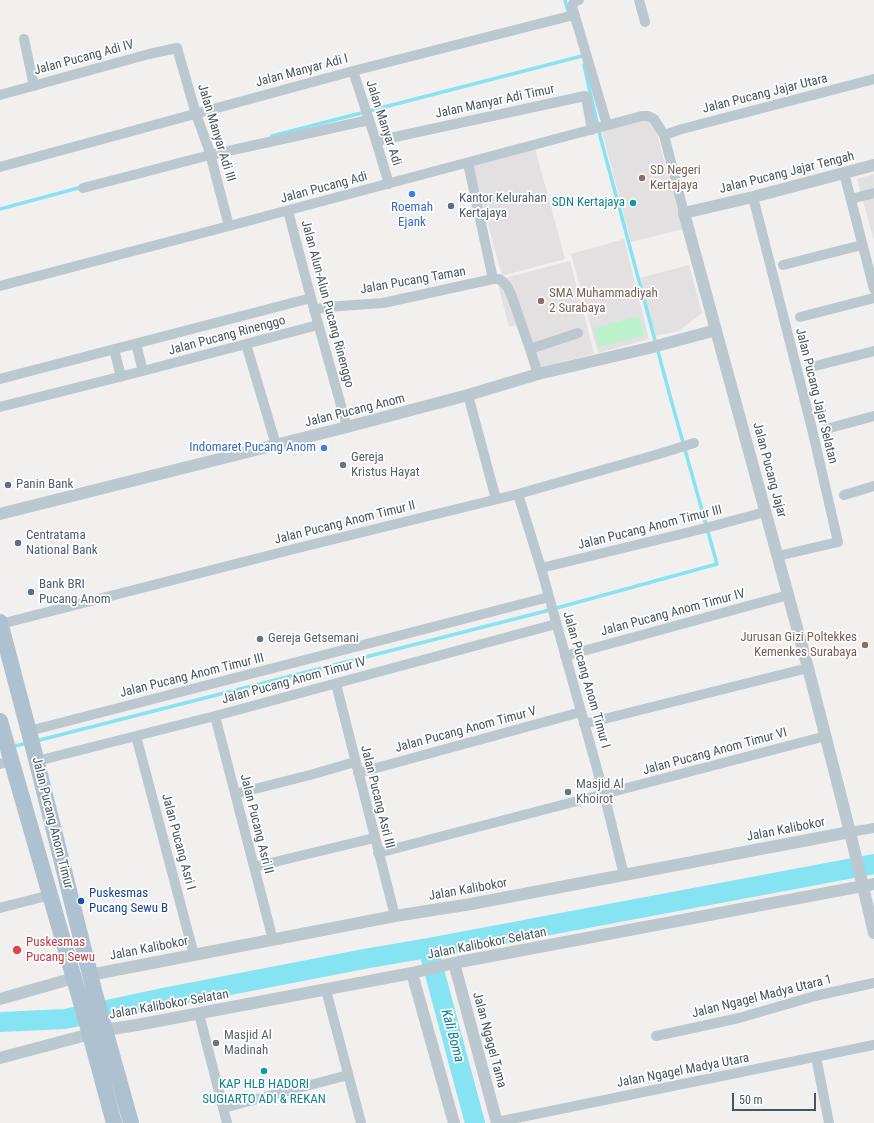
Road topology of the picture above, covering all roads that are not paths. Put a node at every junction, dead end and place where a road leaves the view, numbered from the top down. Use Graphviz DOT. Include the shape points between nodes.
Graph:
graph roads {
  1 [pos="580,0"];
  2 [pos="639,0"];
  3 [pos="570,16"];
  4 [pos="645,22"];
  5 [pos="24,39"];
  6 [pos="176,48"];
  7 [pos="353,71"];
  8 [pos="874,79"];
  9 [pos="34,86"];
  10 [pos="0,95"];
  11 [pos="196,114"];
  12 [pos="368,115"];
  13 [pos="654,119"];
  14 [pos="600,127"];
  15 [pos="664,134"];
  16 [pos="376,141"];
  17 [pos="209,152"];
  18 [pos="468,163"];
  19 [pos="874,165"];
  20 [pos="0,167"];
  21 [pos="844,173"];
  22 [pos="388,184"];
  23 [pos="83,188"];
  24 [pos="874,193"];
  25 [pos="753,197"];
  26 [pos="851,198"];
  27 [pos="288,211"];
  28 [pos="684,213"];
  29 [pos="229,226"];
  30 [pos="862,245"];
  31 [pos="783,265"];
  32 [pos="493,279"];
  33 [pos="0,286"];
  34 [pos="874,289"];
  35 [pos="311,298"];
  36 [pos="874,298"];
  37 [pos="314,310"];
  38 [pos="800,317"];
  39 [pos="318,326"];
  40 [pos="716,330"];
  41 [pos="578,333"];
  42 [pos="136,344"];
  43 [pos="246,344"];
  44 [pos="114,349"];
  45 [pos="530,349"];
  46 [pos="874,351"];
  47 [pos="815,366"];
  48 [pos="143,371"];
  49 [pos="538,374"];
  50 [pos="121,377"];
  51 [pos="0,379"];
  52 [pos="468,395"];
  53 [pos="0,407"];
  54 [pos="874,416"];
  55 [pos="347,427"];
  56 [pos="826,429"];
  57 [pos="694,443"];
  58 [pos="276,445"];
  59 [pos="874,486"];
  60 [pos="518,494"];
  61 [pos="844,494"];
  62 [pos="496,499"];
  63 [pos="765,512"];
  64 [pos="0,514"];
  65 [pos="778,556"];
  66 [pos="541,568"];
  67 [pos="788,596"];
  68 [pos="549,600"];
  69 [pos="0,623"];
  70 [pos="556,624"];
  71 [pos="565,656"];
  72 [pos="808,668"];
  73 [pos="336,684"];
  74 [pos="581,712"];
  75 [pos="215,716"];
  76 [pos="0,721"];
  77 [pos="584,724"];
  78 [pos="29,732"];
  79 [pos="136,736"];
  80 [pos="826,736"];
  81 [pos="5,750"];
  82 [pos="36,756"];
  83 [pos="355,762"];
  84 [pos="358,773"];
  85 [pos="235,794"];
  86 [pos="604,794"];
  87 [pos="874,828"];
  88 [pos="850,832"];
  89 [pos="374,838"];
  90 [pos="57,843"];
  91 [pos="36,848"];
  92 [pos="378,853"];
  93 [pos="254,867"];
  94 [pos="624,875"];
  95 [pos="869,885"];
  96 [pos="50,895"];
  97 [pos="0,908"];
  98 [pos="395,916"];
  99 [pos="874,933"];
  100 [pos="273,940"];
  101 [pos="194,955"];
  102 [pos="451,964"];
  103 [pos="416,972"];
  104 [pos="90,975"];
  105 [pos="74,978"];
  106 [pos="874,983"];
  107 [pos="326,990"];
  108 [pos="87,996"];
  109 [pos="0,999"];
  110 [pos="199,1014"];
  111 [pos="96,1029"];
  112 [pos="656,1036"];
  113 [pos="874,1045"];
  114 [pos="816,1057"];
  115 [pos="0,1058"];
  116 [pos="348,1075"];
  117 [pos="223,1108"];
  118 [pos="497,1122"];
  119 [pos="114,1123"];
  120 [pos="131,1123"];
  121 [pos="227,1123"];
  122 [pos="361,1123"];
  123 [pos="454,1123"];
  124 [pos="829,1123"];
  1 -- 3 [label="street" via="572,4"];
  2 -- 4 [label="street"];
  3 -- 7 [label="street, Jalan Manyar Adi I"];
  3 -- 14 [label="street"];
  5 -- 9 [label="street"];
  6 -- 9 [label="street, Jalan Pucang Adi IV"];
  6 -- 11 [label="street, Jalan Manyar Adi III"];
  7 -- 11 [label="street, Jalan Manyar Adi I"];
  7 -- 12 [label="street, Jalan Manyar Adi"];
  8 -- 15 [label="street, Jalan Pucang Jajar Utara"];
  9 -- 10 [label="street, Jalan Pucang Adi IV"];
  11 -- 17 [label="street, Jalan Manyar Adi III"];
  11 -- 20 [label="street, Jalan Manyar Adi I"];
  12 -- 16 [label="street, Jalan Manyar Adi"];
  12 -- 17 [label="street"];
  13 -- 14 [label="street, Jalan Pucang Adi" via="642,116"];
  13 -- 15 [label="street, Jalan Pucang Jajar"];
  14 -- 16 [label="street, Jalan Manyar Adi Timur" via="585,96"];
  14 -- 18 [label="street, Jalan Pucang Adi"];
  15 -- 28 [label="street, Jalan Pucang Jajar"];
  16 -- 22 [label="street, Jalan Manyar Adi"];
  17 -- 23 [label="street"];
  17 -- 29 [label="street, Jalan Manyar Adi III"];
  18 -- 22 [label="street, Jalan Pucang Adi"];
  18 -- 32 [label="street"];
  19 -- 21 [label="street, Jalan Pucang Jajar Tengah"];
  21 -- 25 [label="street, Jalan Pucang Jajar Tengah"];
  21 -- 26 [label="street"];
  22 -- 27 [label="street, Jalan Pucang Adi"];
  24 -- 26 [label="street"];
  25 -- 28 [label="street, Jalan Pucang Jajar Tengah"];
  25 -- 65 [label="street, Jalan Pucang Jajar Selatan" via="838,542"];
  26 -- 30 [label="street"];
  27 -- 29 [label="street, Jalan Pucang Adi"];
  27 -- 35 [label="street, Jalan Alun-Alun Pucang Rinenggo"];
  28 -- 40 [label="street, Jalan Pucang Jajar"];
  29 -- 33 [label="street, Jalan Pucang Adi"];
  30 -- 31 [label="street"];
  30 -- 34 [label="street"];
  32 -- 37 [label="street, Jalan Pucang Taman" via="383,303"];
  32 -- 45 [label="street" via="501,280 507,286"];
  35 -- 37 [label="street, Jalan Alun-Alun Pucang Rinenggo"];
  35 -- 42 [label="street, Jalan Pucang Rinenggo"];
  36 -- 38 [label="street"];
  37 -- 39 [label="street, Jalan Alun-Alun Pucang Rinenggo"];
  39 -- 43 [label="street, Jalan Pucang Rinenggo"];
  39 -- 55 [label="street, Jalan Alun-Alun Pucang Rinenggo"];
  40 -- 49 [label="street, Jalan Pucang Anom"];
  40 -- 63 [label="street, Jalan Pucang Jajar"];
  41 -- 45 [label="street"];
  42 -- 44 [label="street, Jalan Pucang Rinenggo"];
  42 -- 48 [label="street"];
  43 -- 48 [label="street, Jalan Pucang Rinenggo"];
  43 -- 58 [label="street"];
  44 -- 50 [label="street"];
  44 -- 51 [label="street, Jalan Pucang Rinenggo"];
  45 -- 49 [label="street"];
  46 -- 47 [label="street"];
  48 -- 50 [label="street, Jalan Pucang Rinenggo"];
  49 -- 52 [label="street, Jalan Pucang Anom"];
  50 -- 53 [label="street, Jalan Pucang Rinenggo"];
  52 -- 55 [label="street, Jalan Pucang Anom"];
  52 -- 62 [label="street"];
  54 -- 56 [label="street"];
  55 -- 58 [label="street, Jalan Pucang Anom"];
  57 -- 60 [label="street, Jalan Pucang Anom Timur II"];
  58 -- 64 [label="street, Jalan Pucang Anom"];
  59 -- 61 [label="street"];
  60 -- 62 [label="street, Jalan Pucang Anom Timur II"];
  60 -- 66 [label="street, Jalan Pucang Anom Timur I"];
  62 -- 69 [label="street, Jalan Pucang Anom Timur II"];
  63 -- 65 [label="street, Jalan Pucang Jajar"];
  63 -- 66 [label="street, Jalan Pucang Anom Timur III"];
  65 -- 67 [label="street, Jalan Pucang Jajar"];
  66 -- 68 [label="street, Jalan Pucang Anom Timur I"];
  67 -- 71 [label="street, Jalan Pucang Anom Timur IV"];
  67 -- 72 [label="street, Jalan Pucang Jajar"];
  68 -- 70 [label="street, Jalan Pucang Anom Timur I"];
  68 -- 78 [label="street, Jalan Pucang Anom Timur III"];
  69 -- 78 [label="main road, Jalan Pucang Anom Timur"];
  70 -- 71 [label="street, Jalan Pucang Anom Timur I"];
  70 -- 73 [label="street, Jalan Pucang Anom Timur IV"];
  71 -- 74 [label="street, Jalan Pucang Anom Timur I"];
  72 -- 77 [label="street"];
  72 -- 80 [label="street, Jalan Pucang Jajar"];
  73 -- 75 [label="street, Jalan Pucang Anom Timur IV"];
  73 -- 83 [label="street, Jalan Pucang Asri III"];
  74 -- 77 [label="street, Jalan Pucang Anom Timur I"];
  74 -- 84 [label="street, Jalan Pucang Anom Timur V"];
  75 -- 79 [label="street, Jalan Pucang Anom Timur IV"];
  75 -- 85 [label="street, Jalan Pucang Asri II"];
  76 -- 81 [label="main road, Jalan Pucang Anom Timur"];
  77 -- 86 [label="street, Jalan Pucang Anom Timur I"];
  78 -- 82 [label="main road, Jalan Pucang Anom Timur"];
  79 -- 82 [label="street, Jalan Pucang Anom Timur IV"];
  79 -- 101 [label="street, Jalan Pucang Asri I"];
  80 -- 86 [label="street, Jalan Pucang Anom Timur VI"];
  80 -- 88 [label="street, Jalan Pucang Jajar"];
  81 -- 91 [label="main road, Jalan Pucang Anom Timur"];
  82 -- 90 [label="main road, Jalan Pucang Anom Timur"];
  83 -- 84 [label="street, Jalan Pucang Asri III"];
  83 -- 85 [label="street"];
  84 -- 89 [label="street, Jalan Pucang Asri III"];
  85 -- 93 [label="street, Jalan Pucang Asri II"];
  86 -- 92 [label="street, Jalan Pucang Anom Timur VI"];
  86 -- 94 [label="street, Jalan Pucang Anom Timur I"];
  87 -- 88 [label="street"];
  88 -- 94 [label="street, Jalan Kalibokor"];
  88 -- 95 [label="street, Jalan Pucang Jajar" via="860,874"];
  89 -- 92 [label="street, Jalan Pucang Asri III"];
  89 -- 93 [label="street"];
  90 -- 91 [label="main road"];
  90 -- 104 [label="main road, Jalan Pucang Anom Timur"];
  91 -- 96 [label="main road, Jalan Pucang Anom Timur"];
  92 -- 98 [label="street, Jalan Pucang Asri III"];
  93 -- 100 [label="street, Jalan Pucang Asri II"];
  94 -- 98 [label="street, Jalan Kalibokor"];
  95 -- 99 [label="street, Jalan Pucang Jajar"];
  95 -- 102 [label="street, Jalan Kalibokor Selatan"];
  96 -- 97 [label="street"];
  96 -- 105 [label="main road, Jalan Pucang Anom Timur"];
  98 -- 100 [label="street, Jalan Kalibokor"];
  100 -- 101 [label="street, Jalan Kalibokor"];
  101 -- 104 [label="street, Jalan Kalibokor"];
  102 -- 103 [label="street, Jalan Kalibokor Selatan"];
  102 -- 118 [label="street, Jalan Ngagel Tama"];
  103 -- 107 [label="street, Jalan Kalibokor Selatan"];
  103 -- 123 [label="street"];
  104 -- 108 [label="main road, Jalan Pucang Anom Timur"];
  105 -- 108 [label="main road, Jalan Pucang Anom Timur"];
  105 -- 109 [label="street"];
  106 -- 112 [label="street, Jalan Ngagel Madya Utara 1" via="815,996 739,1018"];
  107 -- 110 [label="street, Jalan Kalibokor Selatan"];
  107 -- 116 [label="street"];
  108 -- 111 [label="main road, Jalan Pucang Anom Timur"];
  110 -- 111 [label="street, Jalan Kalibokor Selatan"];
  110 -- 117 [label="street"];
  111 -- 115 [label="street, Jalan Kalibokor Selatan"];
  111 -- 119 [label="main road"];
  111 -- 120 [label="main road"];
  113 -- 114 [label="street, Jalan Ngagel Madya Utara"];
  114 -- 118 [label="street, Jalan Ngagel Madya Utara"];
  114 -- 124 [label="street"];
  116 -- 117 [label="street"];
  116 -- 122 [label="street"];
  117 -- 121 [label="street"];
}
